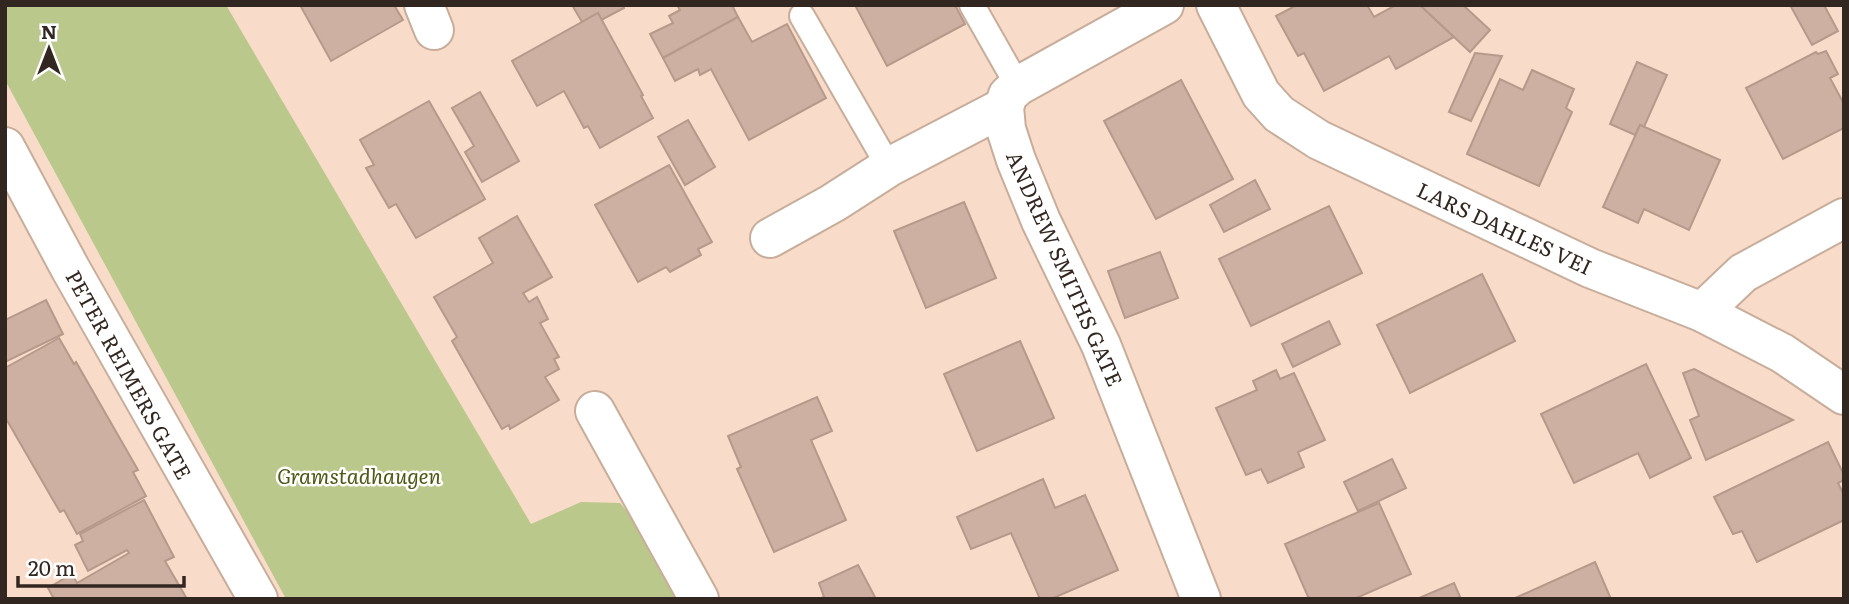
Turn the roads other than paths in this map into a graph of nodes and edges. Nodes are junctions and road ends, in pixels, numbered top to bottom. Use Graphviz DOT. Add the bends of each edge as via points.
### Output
graph roads {
  1 [pos="972,5"];
  2 [pos="1164,5"];
  3 [pos="1216,5"];
  4 [pos="802,16"];
  5 [pos="1011,97"];
  6 [pos="5,147"];
  7 [pos="889,167"];
  8 [pos="1844,218"];
  9 [pos="770,238"];
  10 [pos="1702,312"];
  11 [pos="1844,395"];
  12 [pos="595,411"];
  13 [pos="258,599"];
  14 [pos="699,599"];
  15 [pos="1201,599"];
  1 -- 5 [label="lane"];
  2 -- 5 [label="street"];
  3 -- 10 [label="street, LARS DAHLES VEI" via="1261,94 1279,114 1319,140 1590,268"];
  4 -- 7 [label="lane"];
  5 -- 7 [label="street"];
  5 -- 15 [label="street, ANDREW SMITHS GATE" via="1006,130 1016,160 1101,345"];
  6 -- 13 [label="street, PETER REIMERS GATE"];
  7 -- 9 [label="street"];
  8 -- 10 [label="street" via="1743,273"];
  10 -- 11 [label="street, LARS DAHLES VEI" via="1782,353"];
  12 -- 14 [label="street"];
}
